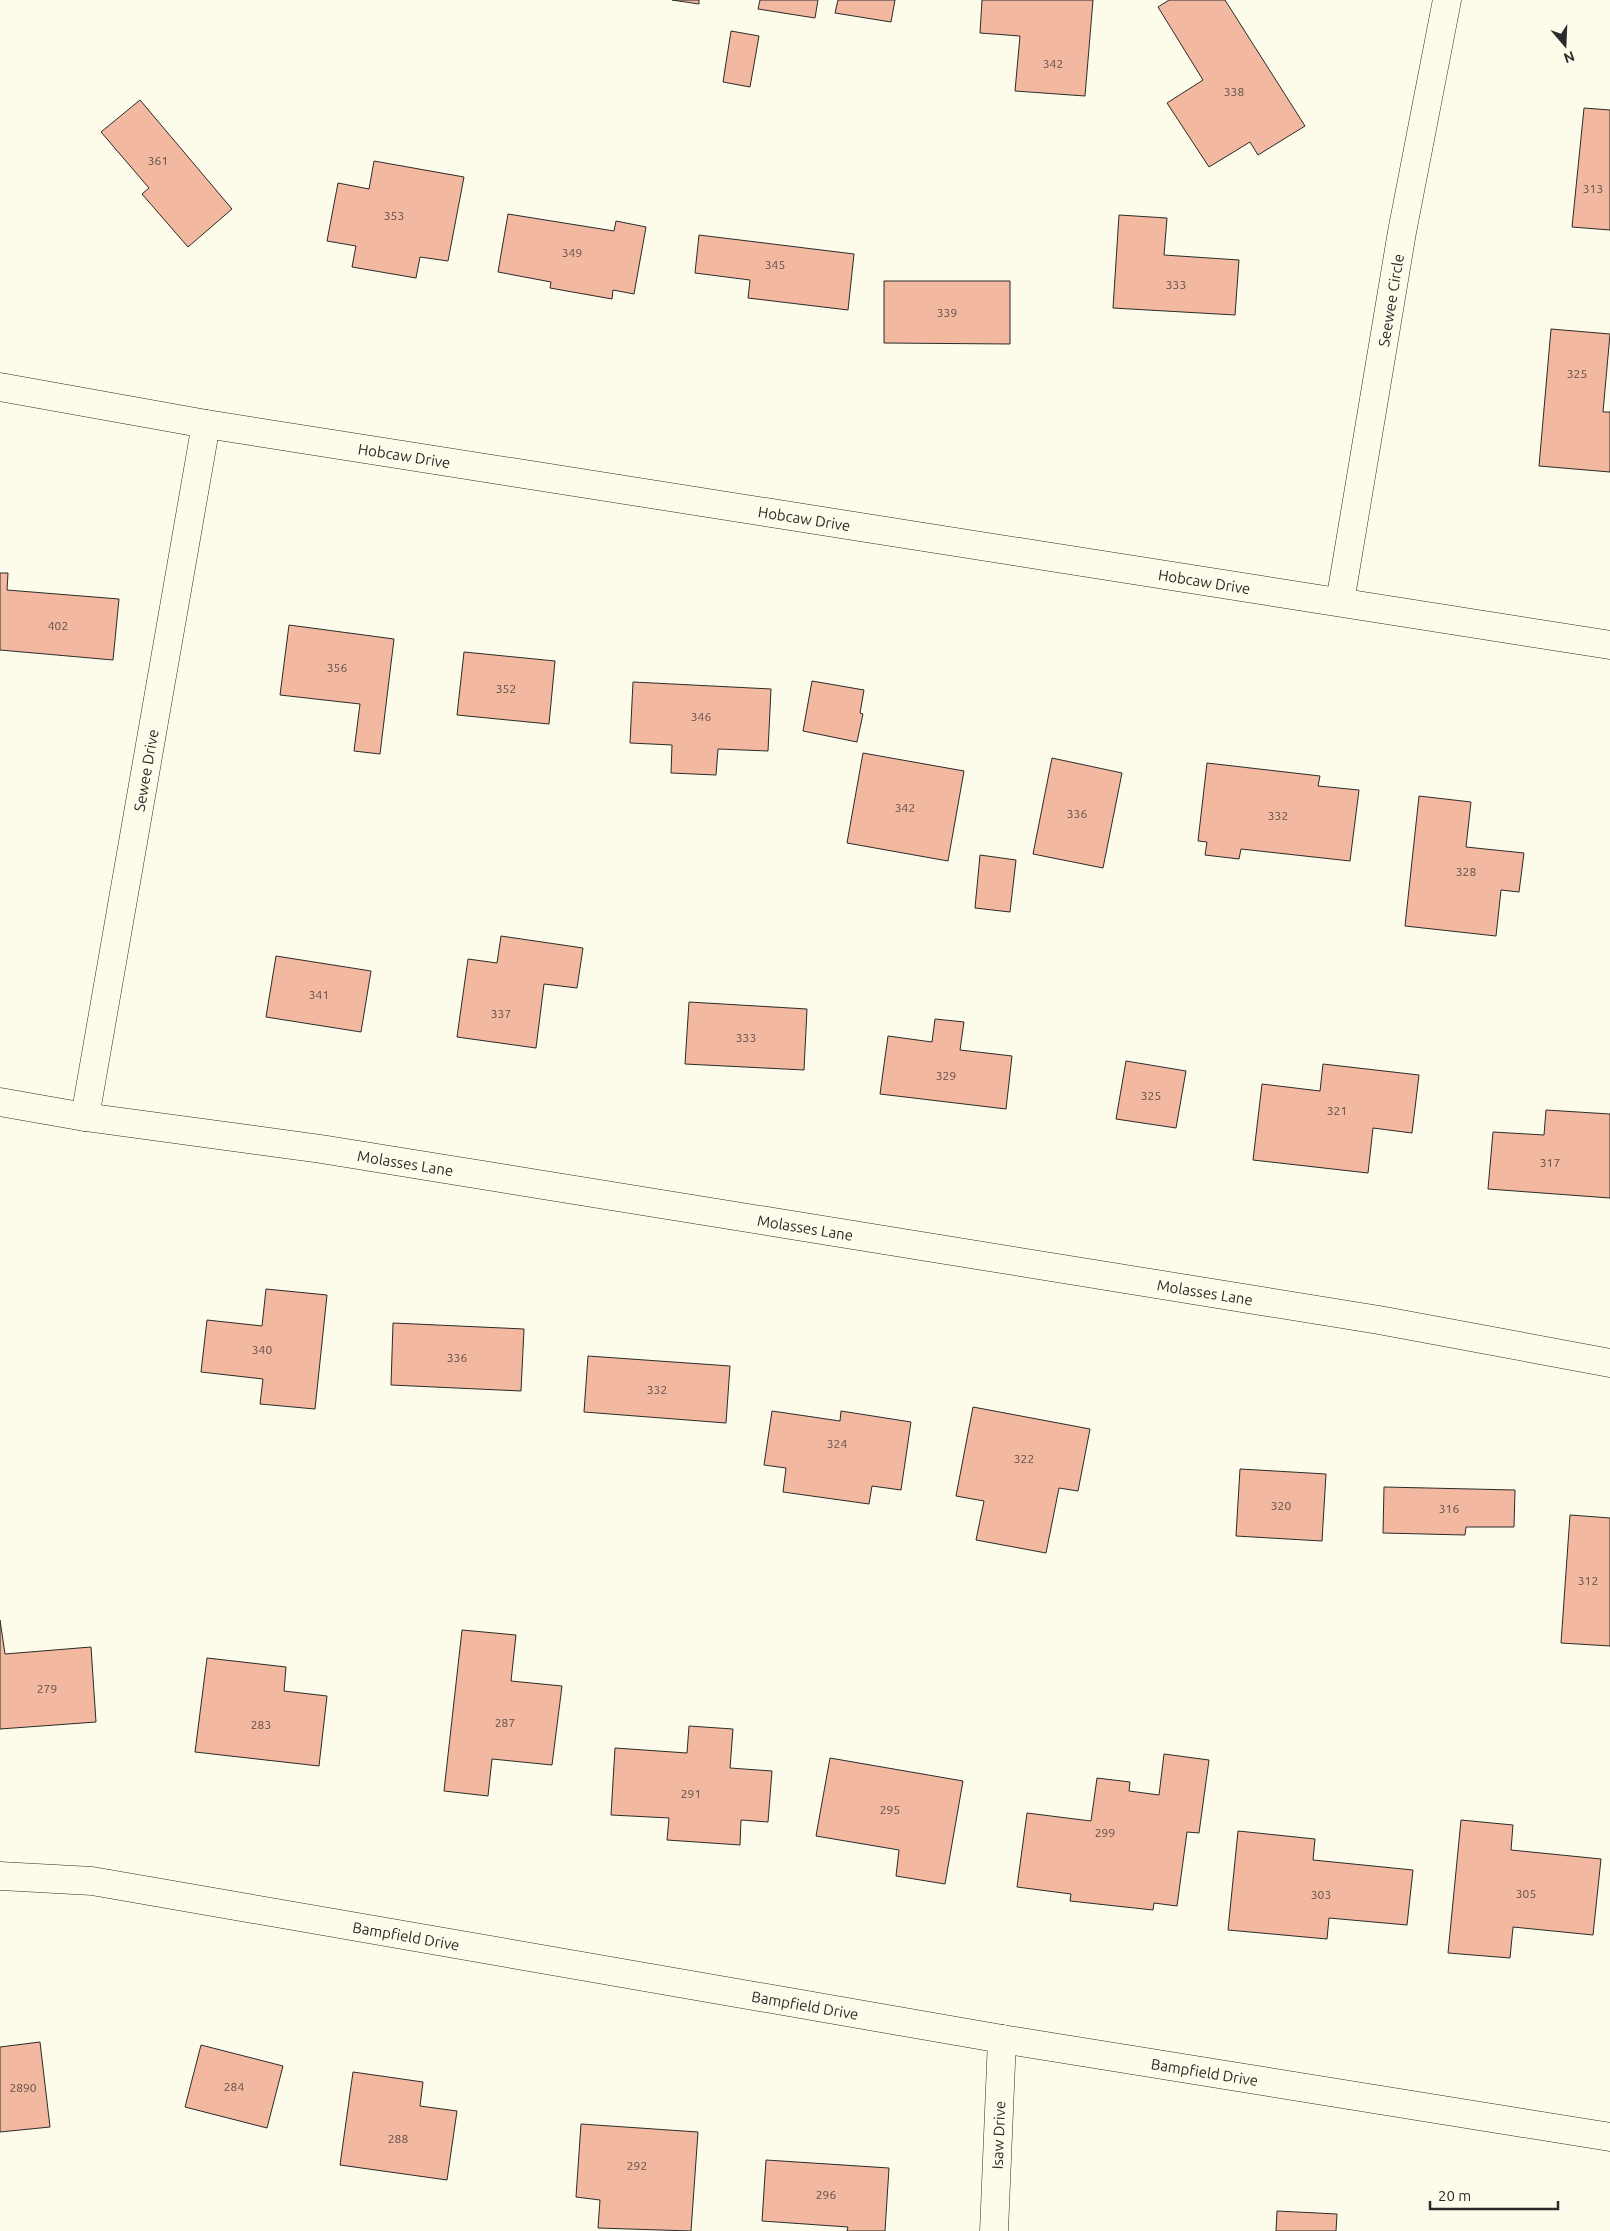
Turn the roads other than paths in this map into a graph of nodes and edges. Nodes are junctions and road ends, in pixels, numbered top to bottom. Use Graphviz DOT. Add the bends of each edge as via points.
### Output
graph roads {
  1 [pos="1447,0"];
  2 [pos="0,387"];
  3 [pos="206,424"];
  4 [pos="1340,602"];
  5 [pos="1610,645"];
  6 [pos="0,1102"];
  7 [pos="85,1117"];
  8 [pos="1610,1363"];
  9 [pos="0,1876"];
  10 [pos="1002,2039"];
  11 [pos="1610,2137"];
  12 [pos="994,2231"];
  1 -- 4 [label="street, Seewee Circle" via="1402,232"];
  2 -- 3 [label="street, Hobcaw Drive"];
  3 -- 4 [label="street, Hobcaw Drive"];
  3 -- 7 [label="street, Sewee Drive"];
  4 -- 5 [label="street, Hobcaw Drive"];
  6 -- 7 [label="street, Molasses Lane"];
  7 -- 8 [label="street, Molasses Lane" via="321,1149 1369,1319"];
  9 -- 10 [label="street, Bampfield Drive" via="92,1881"];
  10 -- 11 [label="street, Bampfield Drive"];
  10 -- 12 [label="street, Isaw Drive"];
}
